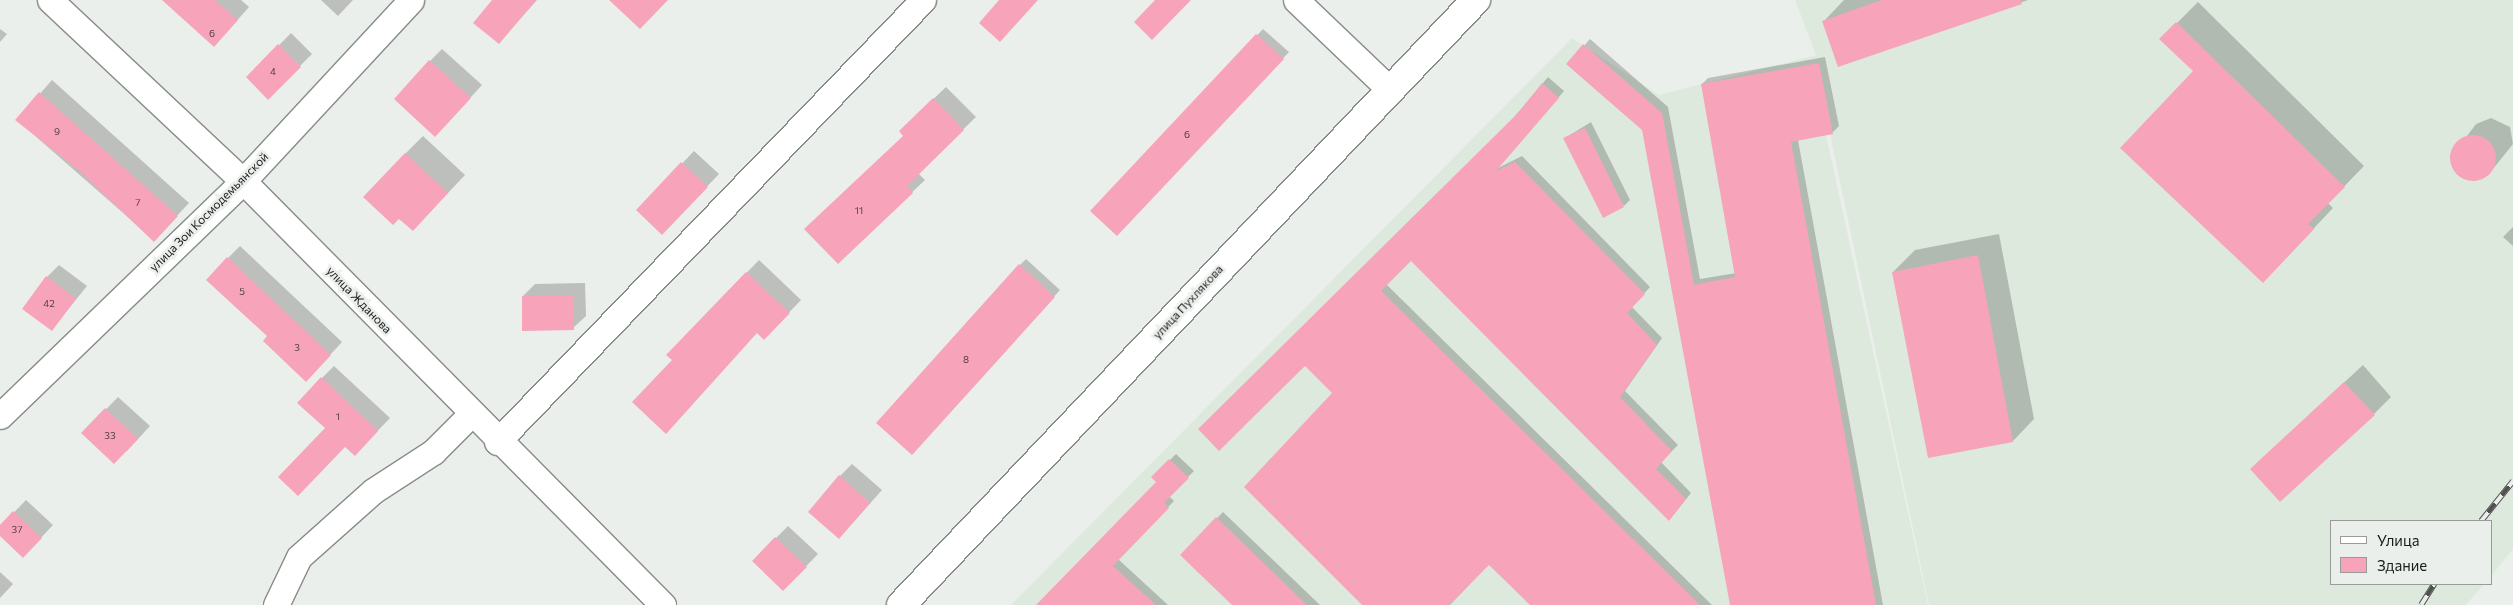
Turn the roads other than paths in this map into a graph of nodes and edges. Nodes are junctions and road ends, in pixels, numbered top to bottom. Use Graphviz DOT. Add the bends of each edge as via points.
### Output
graph roads {
  1 [pos="50,0"];
  2 [pos="411,0"];
  3 [pos="923,0"];
  4 [pos="1296,0"];
  5 [pos="1476,0"];
  6 [pos="1388,88"];
  7 [pos="243,181"];
  8 [pos="471,414"];
  9 [pos="0,416"];
  10 [pos="497,442"];
  11 [pos="276,605"];
  12 [pos="664,605"];
  13 [pos="901,605"];
  1 -- 7 [label="street, улица Жданова"];
  2 -- 7 [label="street, улица Зои Космодемьянской"];
  3 -- 10 [label="street"];
  4 -- 6 [label="street"];
  5 -- 6 [label="street, улица Пухлякова"];
  6 -- 13 [label="street, улица Пухлякова"];
  7 -- 8 [label="street, улица Жданова"];
  7 -- 9 [label="street, улица Зои Космодемьянской"];
  8 -- 10 [label="street, улица Жданова"];
  8 -- 11 [label="street" via="434,452 373,491 299,557"];
  10 -- 12 [label="street, улица Жданова"];
}
